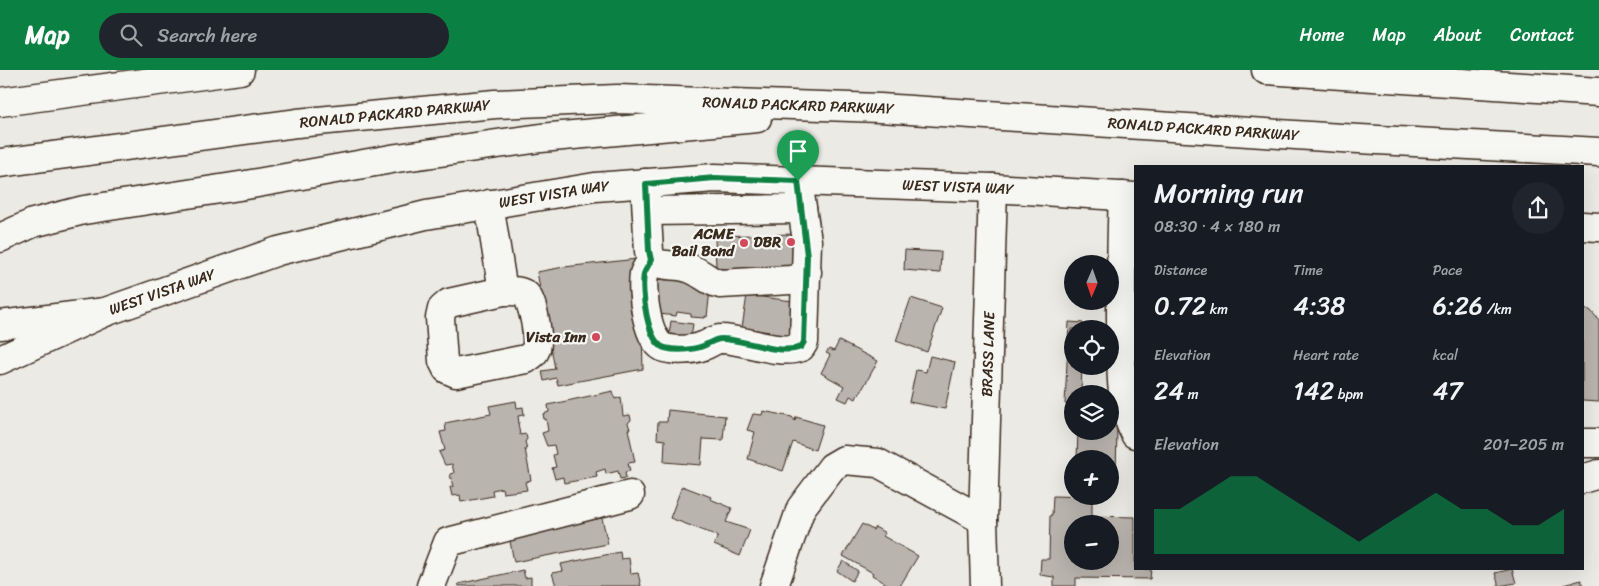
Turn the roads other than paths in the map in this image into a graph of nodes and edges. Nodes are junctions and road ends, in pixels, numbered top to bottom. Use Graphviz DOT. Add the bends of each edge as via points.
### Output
graph roads {
  1 [pos="240,70"];
  2 [pos="1266,70"];
  3 [pos="1599,92"];
  4 [pos="0,102"];
  5 [pos="880,108"];
  6 [pos="1599,152"];
  7 [pos="0,163"];
  8 [pos="798,181"];
  9 [pos="646,184"];
  10 [pos="993,188"];
  11 [pos="1129,197"];
  12 [pos="489,204"];
  13 [pos="802,210"];
  14 [pos="647,211"];
  15 [pos="1584,226"];
  16 [pos="1599,227"];
  17 [pos="0,238"];
  18 [pos="651,260"];
  19 [pos="807,272"];
  20 [pos="503,291"];
  21 [pos="105,312"];
  22 [pos="0,325"];
  23 [pos="0,360"];
  24 [pos="1134,432"];
  25 [pos="1584,443"];
  26 [pos="1599,443"];
  27 [pos="1599,474"];
  28 [pos="1584,478"];
  29 [pos="630,495"];
  30 [pos="983,520"];
  31 [pos="431,586"];
  32 [pos="774,586"];
  33 [pos="985,586"];
  1 -- 4 [label="main road"];
  2 -- 3 [label="main road"];
  5 -- 6 [label="main road, RONALD PACKARD PARKWAY"];
  5 -- 7 [label="main road, RONALD PACKARD PARKWAY" via="617,99 495,104 297,123"];
  5 -- 17 [label="main road" via="540,138 397,158 246,186 84,210 33,223"];
  8 -- 9 [label="main road, WEST VISTA WAY" via="715,178"];
  8 -- 10 [label="main road, WEST VISTA WAY"];
  8 -- 13 [label="main road"];
  9 -- 12 [label="main road, WEST VISTA WAY" via="595,187"];
  9 -- 14 [label="main road"];
  10 -- 11 [label="main road, WEST VISTA WAY"];
  10 -- 30 [label="main road, BRASS LANE"];
  11 -- 24 [label="main road" via="1120,254 1122,392"];
  12 -- 20 [label="main road"];
  12 -- 21 [label="main road, WEST VISTA WAY" via="426,215 278,251"];
  13 -- 14 [label="main road"];
  13 -- 19 [label="main road"];
  14 -- 18 [label="main road"];
  15 -- 16 [label="main road"];
  18 -- 19 [label="main road" via="658,265 690,268 720,284 790,280 802,278"];
  18 -- 19 [label="main road" via="644,273 644,304 652,334 658,344 666,348 698,348 721,339 789,350 801,347 804,342"];
  21 -- 22 [label="main road"];
  21 -- 23 [label="main road, WEST VISTA WAY"];
  25 -- 26 [label="main road"];
  27 -- 28 [label="main road"];
  29 -- 31 [label="main road" via="448,542"];
  30 -- 32 [label="main road" via="878,462 844,460 832,467 801,508"];
  30 -- 33 [label="main road, BRASS LANE"];
}
